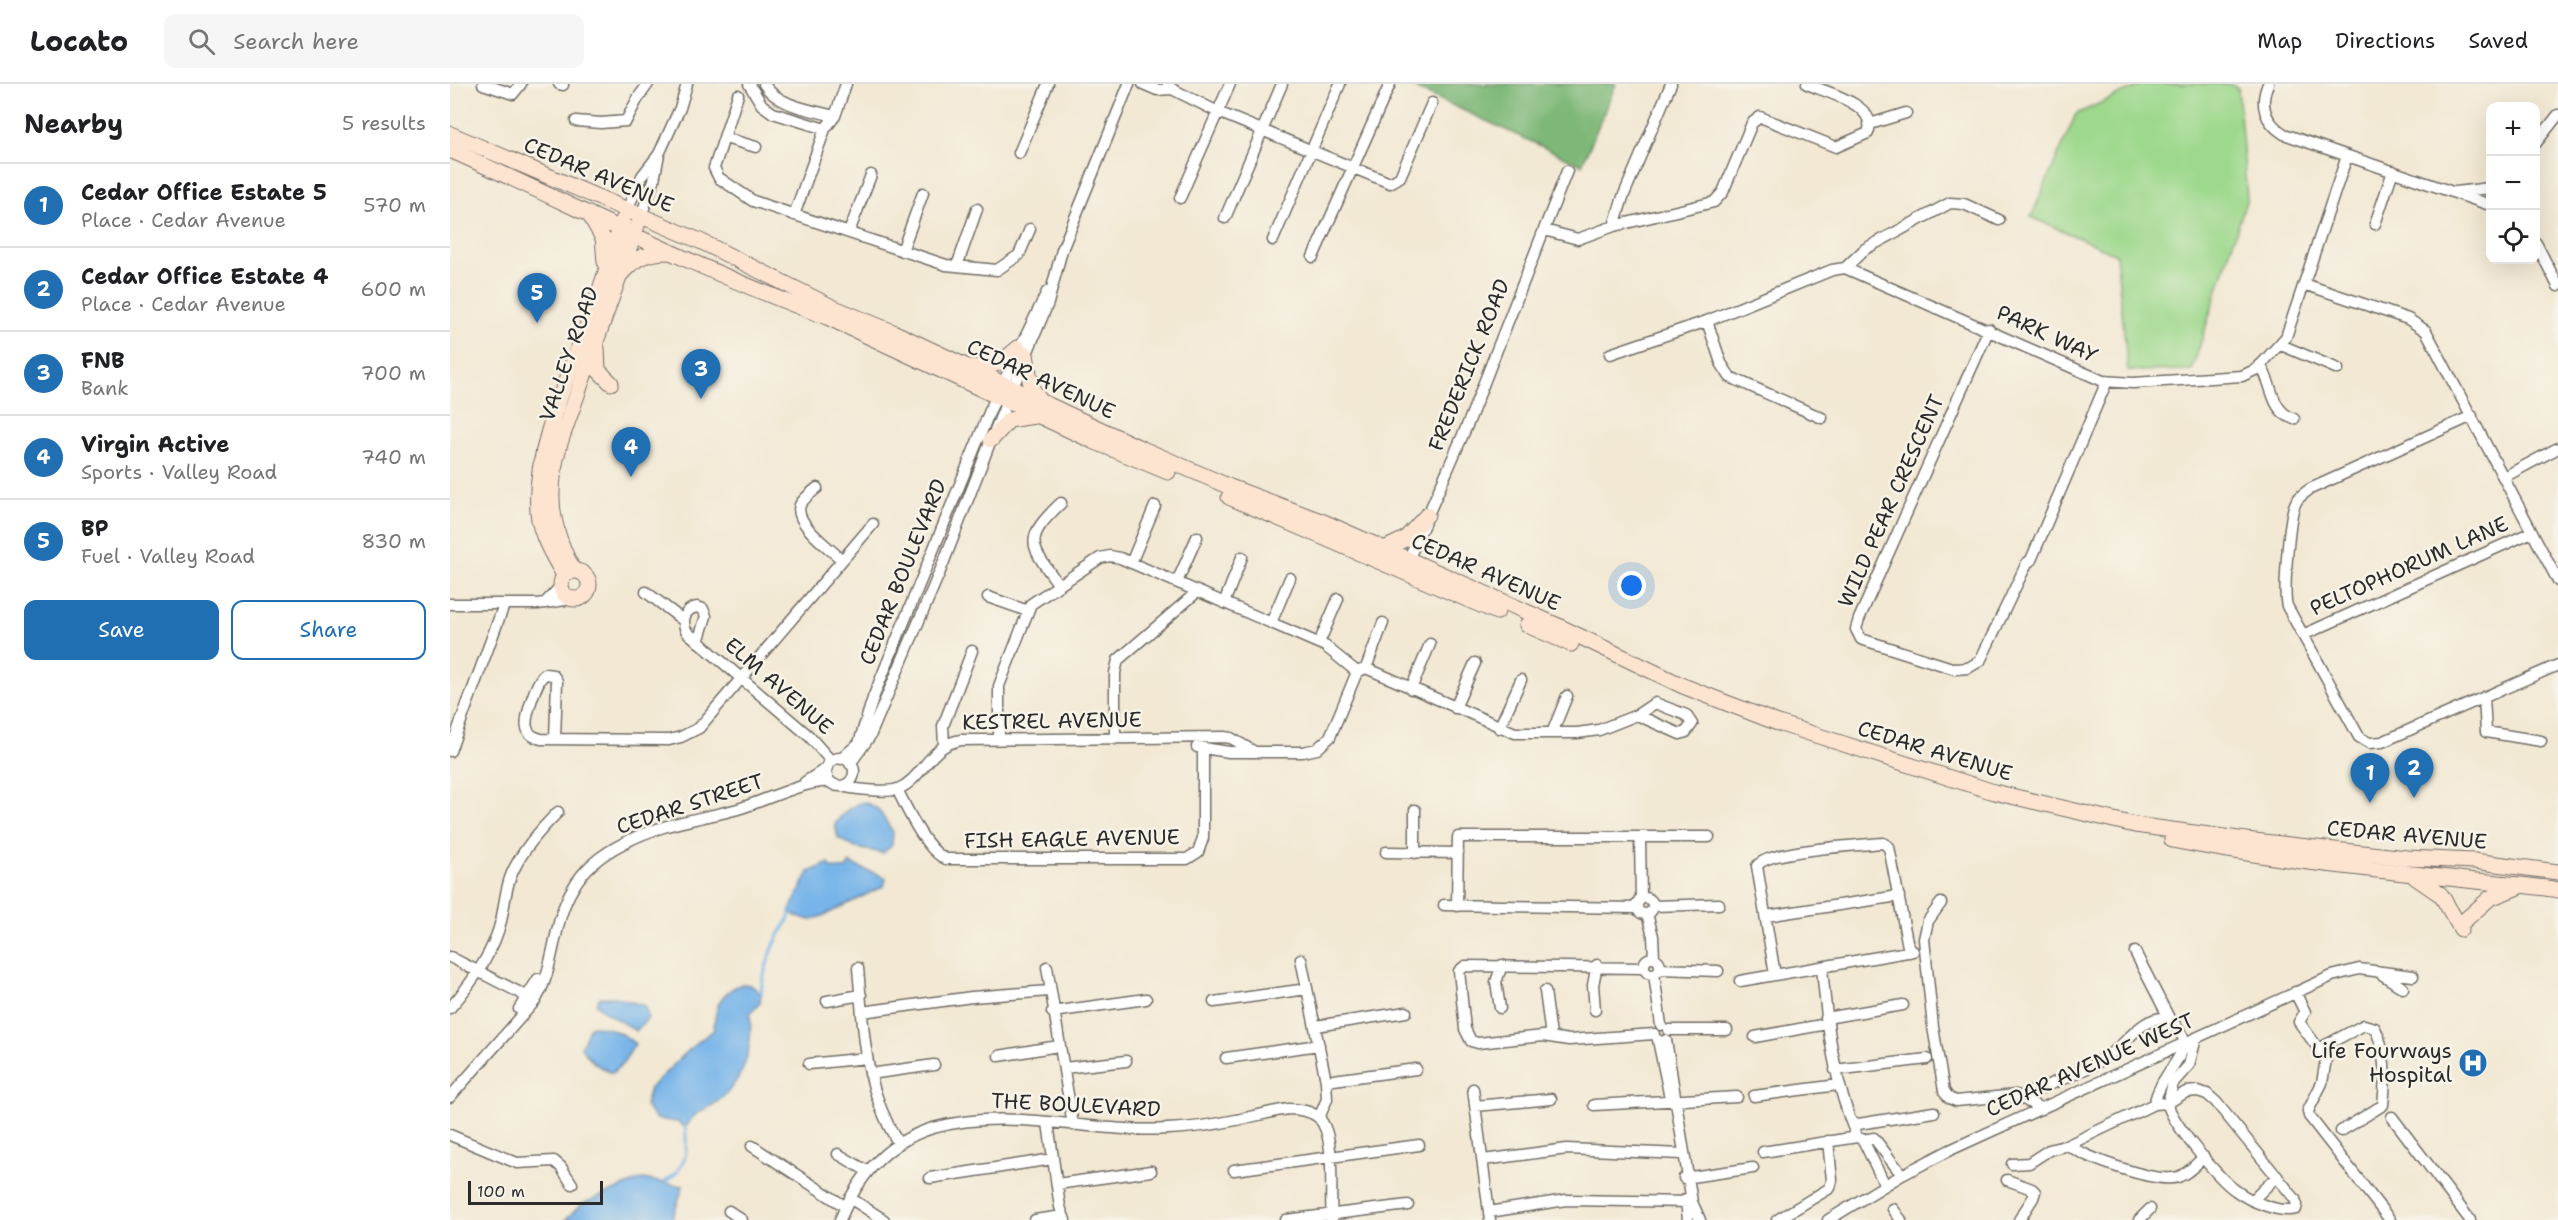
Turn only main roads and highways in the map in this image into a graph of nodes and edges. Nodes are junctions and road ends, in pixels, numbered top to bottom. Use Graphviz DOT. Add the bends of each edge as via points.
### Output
graph roads {
  1 [pos="450,134"];
  2 [pos="450,150"];
  3 [pos="634,213"];
  4 [pos="589,214"];
  5 [pos="627,230"];
  6 [pos="673,252"];
  7 [pos="612,272"];
  8 [pos="597,342"];
  9 [pos="963,367"];
  10 [pos="611,383"];
  11 [pos="1005,392"];
  12 [pos="1041,409"];
  13 [pos="991,440"];
  14 [pos="546,474"];
  15 [pos="1427,515"];
  16 [pos="1382,550"];
  17 [pos="1405,567"];
  18 [pos="566,577"];
  19 [pos="2558,872"];
  20 [pos="2409,873"];
  21 [pos="2527,885"];
  22 [pos="2558,890"];
  1 -- 3 [label="main road, CEDAR AVENUE"];
  2 -- 4 [label="main road, CEDAR AVENUE"];
  3 -- 5 [label="main road, VALLEY ROAD"];
  3 -- 9 [label="main road, CEDAR AVENUE"];
  4 -- 5 [label="main road, CEDAR AVENUE"];
  4 -- 7 [label="main road" via="603,238"];
  5 -- 6 [label="main road, CEDAR AVENUE"];
  5 -- 7 [label="main road, VALLEY ROAD"];
  6 -- 7 [label="main road" via="645,254"];
  6 -- 11 [label="main road, CEDAR AVENUE" via="827,317 936,369"];
  7 -- 8 [label="main road, VALLEY ROAD"];
  7 -- 14 [label="main road, VALLEY ROAD" via="566,383"];
  8 -- 10 [label="main road" via="597,366"];
  8 -- 14 [label="main road, VALLEY ROAD"];
  9 -- 11 [label="main road, CEDAR AVENUE"];
  9 -- 12 [label="main road" via="982,369 997,365 1022,351"];
  11 -- 12 [label="main road, CEDAR AVENUE"];
  12 -- 13 [label="main road" via="1009,420"];
  12 -- 16 [label="main road, CEDAR AVENUE" via="1326,523"];
  12 -- 17 [label="main road, CEDAR AVENUE" via="1093,441"];
  14 -- 18 [label="main road, VALLEY ROAD" via="538,500 541,525"];
  15 -- 16 [label="main road" via="1405,539"];
  16 -- 17 [label="main road, CEDAR AVENUE"];
  17 -- 19 [label="main road, CEDAR AVENUE" via="1556,626 1683,686 1789,726 1994,792 2135,825 2257,842"];
  17 -- 20 [label="main road, CEDAR AVENUE" via="1635,672 1784,732 1939,782 2117,829 2220,849"];
  18 -- 18 [label="main road" via="583,573 587,577 589,587 582,597 572,599 564,595"];
  20 -- 21 [label="main road, CEDAR AVENUE"];
  20 -- 21 [label="main road" via="2441,895 2462,925 2490,898"];
  21 -- 22 [label="main road, CEDAR AVENUE"];
}
